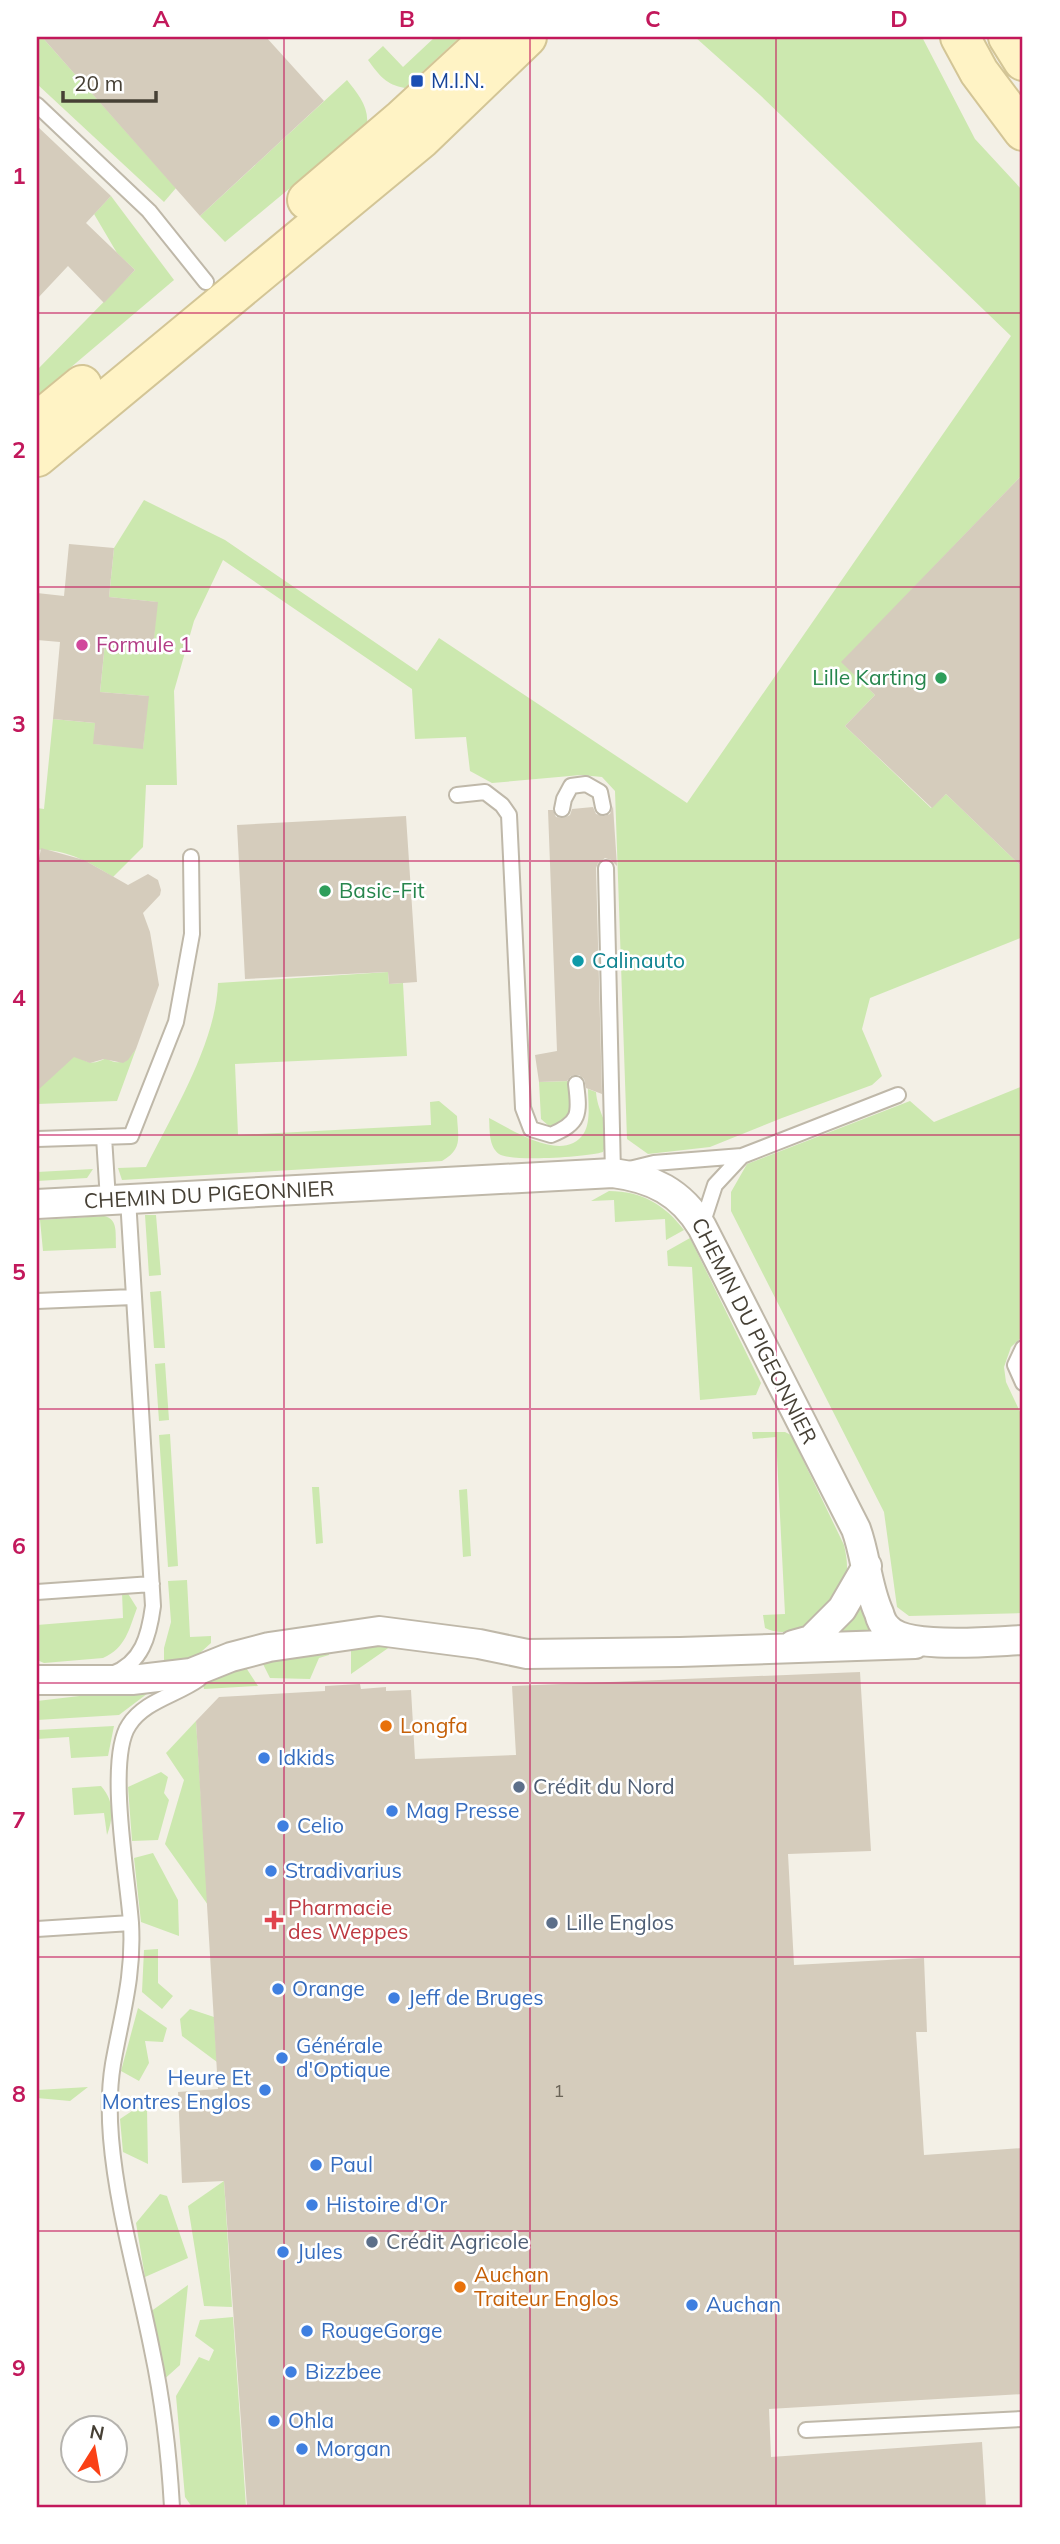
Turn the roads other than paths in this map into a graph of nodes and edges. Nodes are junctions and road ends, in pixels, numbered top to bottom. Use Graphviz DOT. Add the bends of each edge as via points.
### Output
graph roads {
  1 [pos="491,37"];
  2 [pos="527,37"];
  3 [pos="960,37"];
  4 [pos="1008,37"];
  5 [pos="1023,61"];
  6 [pos="37,105"];
  7 [pos="1023,131"];
  8 [pos="206,282"];
  9 [pos="37,422"];
  10 [pos="37,457"];
  11 [pos="457,795"];
  12 [pos="603,807"];
  13 [pos="562,809"];
  14 [pos="191,857"];
  15 [pos="606,868"];
  16 [pos="576,1084"];
  17 [pos="898,1095"];
  18 [pos="104,1137"];
  19 [pos="37,1139"];
  20 [pos="742,1156"];
  21 [pos="612,1173"];
  22 [pos="118,1199"];
  23 [pos="37,1204"];
  24 [pos="702,1227"];
  25 [pos="134,1297"];
  26 [pos="37,1301"];
  27 [pos="1023,1348"];
  28 [pos="1023,1383"];
  29 [pos="866,1566"];
  30 [pos="152,1584"];
  31 [pos="37,1592"];
  32 [pos="1023,1640"];
  33 [pos="932,1643"];
  34 [pos="778,1649"];
  35 [pos="218,1663"];
  36 [pos="41,1679"];
  37 [pos="90,1679"];
  38 [pos="131,1923"];
  39 [pos="37,1929"];
  40 [pos="1023,2419"];
  41 [pos="806,2430"];
  42 [pos="172,2507"];
  1 -- 8 [label="main road" via="402,119"];
  2 -- 10 [label="main road" via="421,139"];
  3 -- 7 [label="main road" via="979,72"];
  4 -- 5 [label="main road"];
  6 -- 8 [label="lane" via="149,211"];
  8 -- 9 [label="main road"];
  11 -- 16 [label="lane" via="485,792 509,815 523,1108 531,1129 551,1135 570,1127 579,1110"];
  12 -- 13 [label="lane" via="600,792 586,784 571,786"];
  14 -- 18 [label="lane" via="192,934 176,1022 131,1136"];
  15 -- 21 [label="lane"];
  17 -- 20 [label="lane"];
  18 -- 19 [label="lane"];
  18 -- 22 [label="lane"];
  20 -- 21 [label="lane" via="654,1163"];
  20 -- 24 [label="lane" via="715,1185"];
  21 -- 22 [label="street, CHEMIN DU PIGEONNIER"];
  21 -- 24 [label="street, CHEMIN DU PIGEONNIER" via="663,1186 692,1210"];
  22 -- 23 [label="street, CHEMIN DU PIGEONNIER"];
  22 -- 25 [label="lane"];
  24 -- 29 [label="street, CHEMIN DU PIGEONNIER" via="856,1529"];
  25 -- 26 [label="lane"];
  25 -- 30 [label="lane"];
  27 -- 28 [label="lane" via="1015,1365"];
  29 -- 33 [label="street, CHEMIN DU PIGEONNIER" via="877,1611 887,1629"];
  29 -- 34 [label="street" via="842,1609 811,1640"];
  30 -- 31 [label="lane"];
  30 -- 37 [label="lane" via="150,1627 140,1653 122,1670"];
  32 -- 33 [label="street, CHEMIN DU PIGEONNIER"];
  33 -- 34 [label="street"];
  34 -- 35 [label="street" via="527,1654 379,1631 270,1647"];
  35 -- 37 [label="street" via="191,1673"];
  35 -- 38 [label="lane" via="153,1703 129,1724 120,1747 118,1780"];
  36 -- 37 [label="street"];
  38 -- 39 [label="lane"];
  38 -- 42 [label="lane" via="128,1997 111,2077 111,2135 124,2230 163,2407"];
  40 -- 41 [label="lane"];
}
